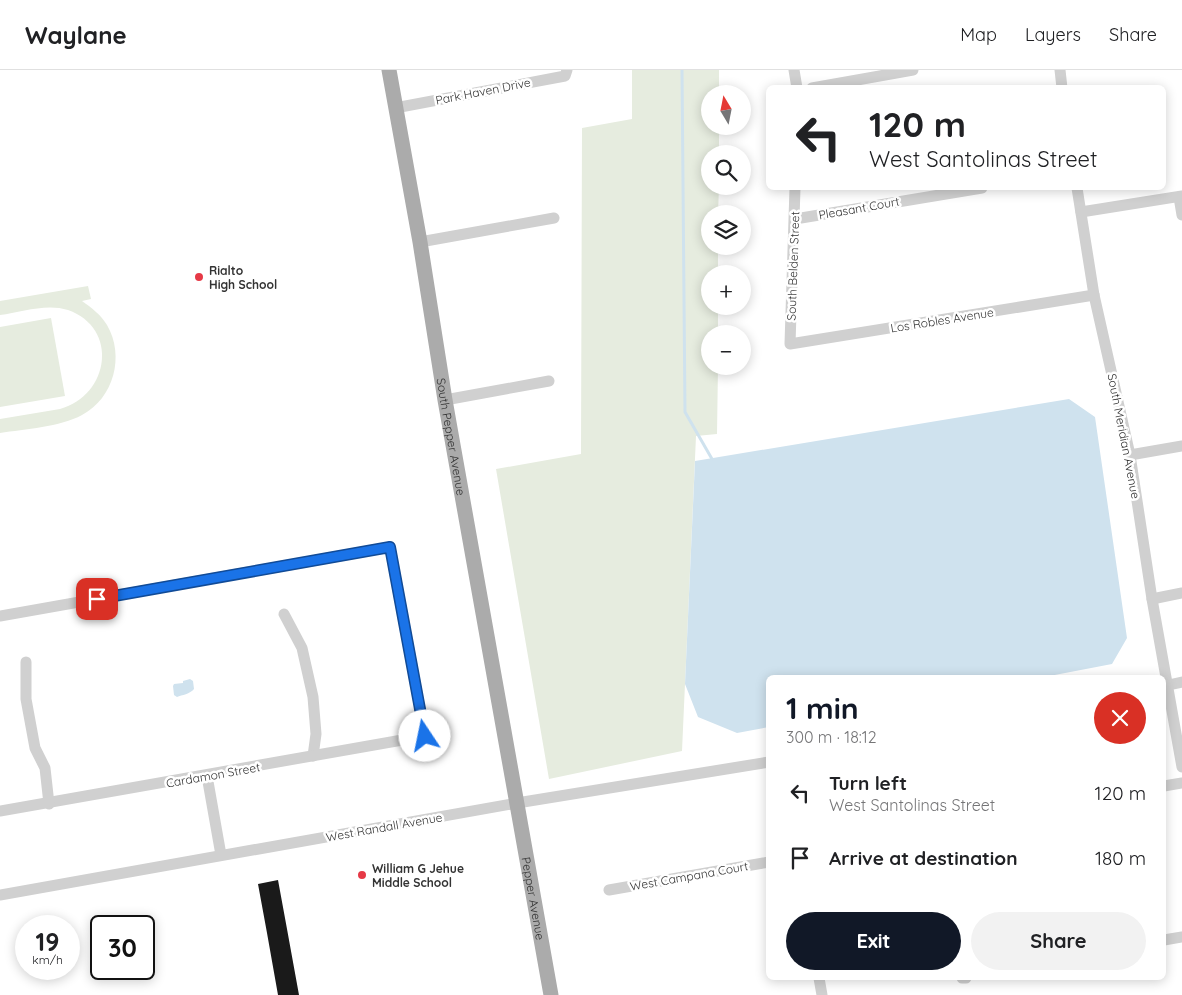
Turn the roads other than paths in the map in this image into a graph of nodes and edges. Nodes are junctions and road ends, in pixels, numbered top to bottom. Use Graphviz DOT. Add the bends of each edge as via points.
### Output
graph roads {
  1 [pos="388,70"];
  2 [pos="567,70"];
  3 [pos="794,70"];
  4 [pos="914,70"];
  5 [pos="1060,70"];
  6 [pos="796,85"];
  7 [pos="829,85"];
  8 [pos="1062,85"];
  9 [pos="395,108"];
  10 [pos="795,190"];
  11 [pos="970,190"];
  12 [pos="1077,190"];
  13 [pos="1180,196"];
  14 [pos="1081,212"];
  15 [pos="1182,215"];
  16 [pos="554,218"];
  17 [pos="795,219"];
  18 [pos="420,242"];
  19 [pos="1094,295"];
  20 [pos="790,344"];
  21 [pos="549,381"];
  22 [pos="445,400"];
  23 [pos="1182,446"];
  24 [pos="1130,455"];
  25 [pos="1182,594"];
  26 [pos="1152,599"];
  27 [pos="284,614"];
  28 [pos="0,616"];
  29 [pos="26,662"];
  30 [pos="1164,675"];
  31 [pos="1182,682"];
  32 [pos="1166,685"];
  33 [pos="313,756"];
  34 [pos="766,762"];
  35 [pos="1182,767"];
  36 [pos="207,776"];
  37 [pos="1182,783"];
  38 [pos="1166,786"];
  39 [pos="517,803"];
  40 [pos="49,804"];
  41 [pos="0,812"];
  42 [pos="221,855"];
  43 [pos="766,863"];
  44 [pos="609,890"];
  45 [pos="0,895"];
  46 [pos="1182,936"];
  47 [pos="1166,940"];
  48 [pos="818,980"];
  49 [pos="551,995"];
  50 [pos="822,995"];
  1 -- 9 [label="main road, South Pepper Avenue"];
  2 -- 9 [label="street, Park Haven Drive" via="565,76"];
  3 -- 6 [label="street"];
  4 -- 7 [label="street"];
  5 -- 8 [label="street"];
  9 -- 18 [label="main road, South Pepper Avenue"];
  10 -- 17 [label="street, South Belden Street"];
  11 -- 17 [label="street, Pleasant Court"];
  12 -- 14 [label="street, South Meridian Avenue"];
  13 -- 14 [label="street"];
  13 -- 15 [label="street"];
  14 -- 19 [label="street, South Meridian Avenue"];
  16 -- 18 [label="street"];
  17 -- 20 [label="street, South Belden Street"];
  18 -- 22 [label="main road, South Pepper Avenue"];
  19 -- 20 [label="street, Los Robles Avenue"];
  19 -- 24 [label="street, South Meridian Avenue"];
  21 -- 22 [label="street"];
  22 -- 39 [label="main road, South Pepper Avenue"];
  23 -- 24 [label="street"];
  24 -- 26 [label="street, South Meridian Avenue"];
  25 -- 26 [label="street"];
  26 -- 30 [label="street, South Meridian Avenue"];
  27 -- 33 [label="street" via="302,648 313,697 316,734"];
  28 -- 33 [label="street, Cardamon Street" via="390,547 425,736"];
  29 -- 40 [label="street" via="26,699 34,748 45,768"];
  31 -- 32 [label="street"];
  32 -- 35 [label="street, South Meridian Avenue"];
  33 -- 36 [label="street, Cardamon Street"];
  34 -- 39 [label="street, West Randall Avenue"];
  36 -- 40 [label="street, Cardamon Street"];
  36 -- 42 [label="street"];
  37 -- 38 [label="street"];
  39 -- 42 [label="street, West Randall Avenue"];
  39 -- 49 [label="main road, Pepper Avenue"];
  40 -- 41 [label="street, Cardamon Street"];
  42 -- 45 [label="street, West Randall Avenue"];
  43 -- 44 [label="street, West Campana Court"];
  46 -- 47 [label="street"];
  48 -- 50 [label="street"];
}
